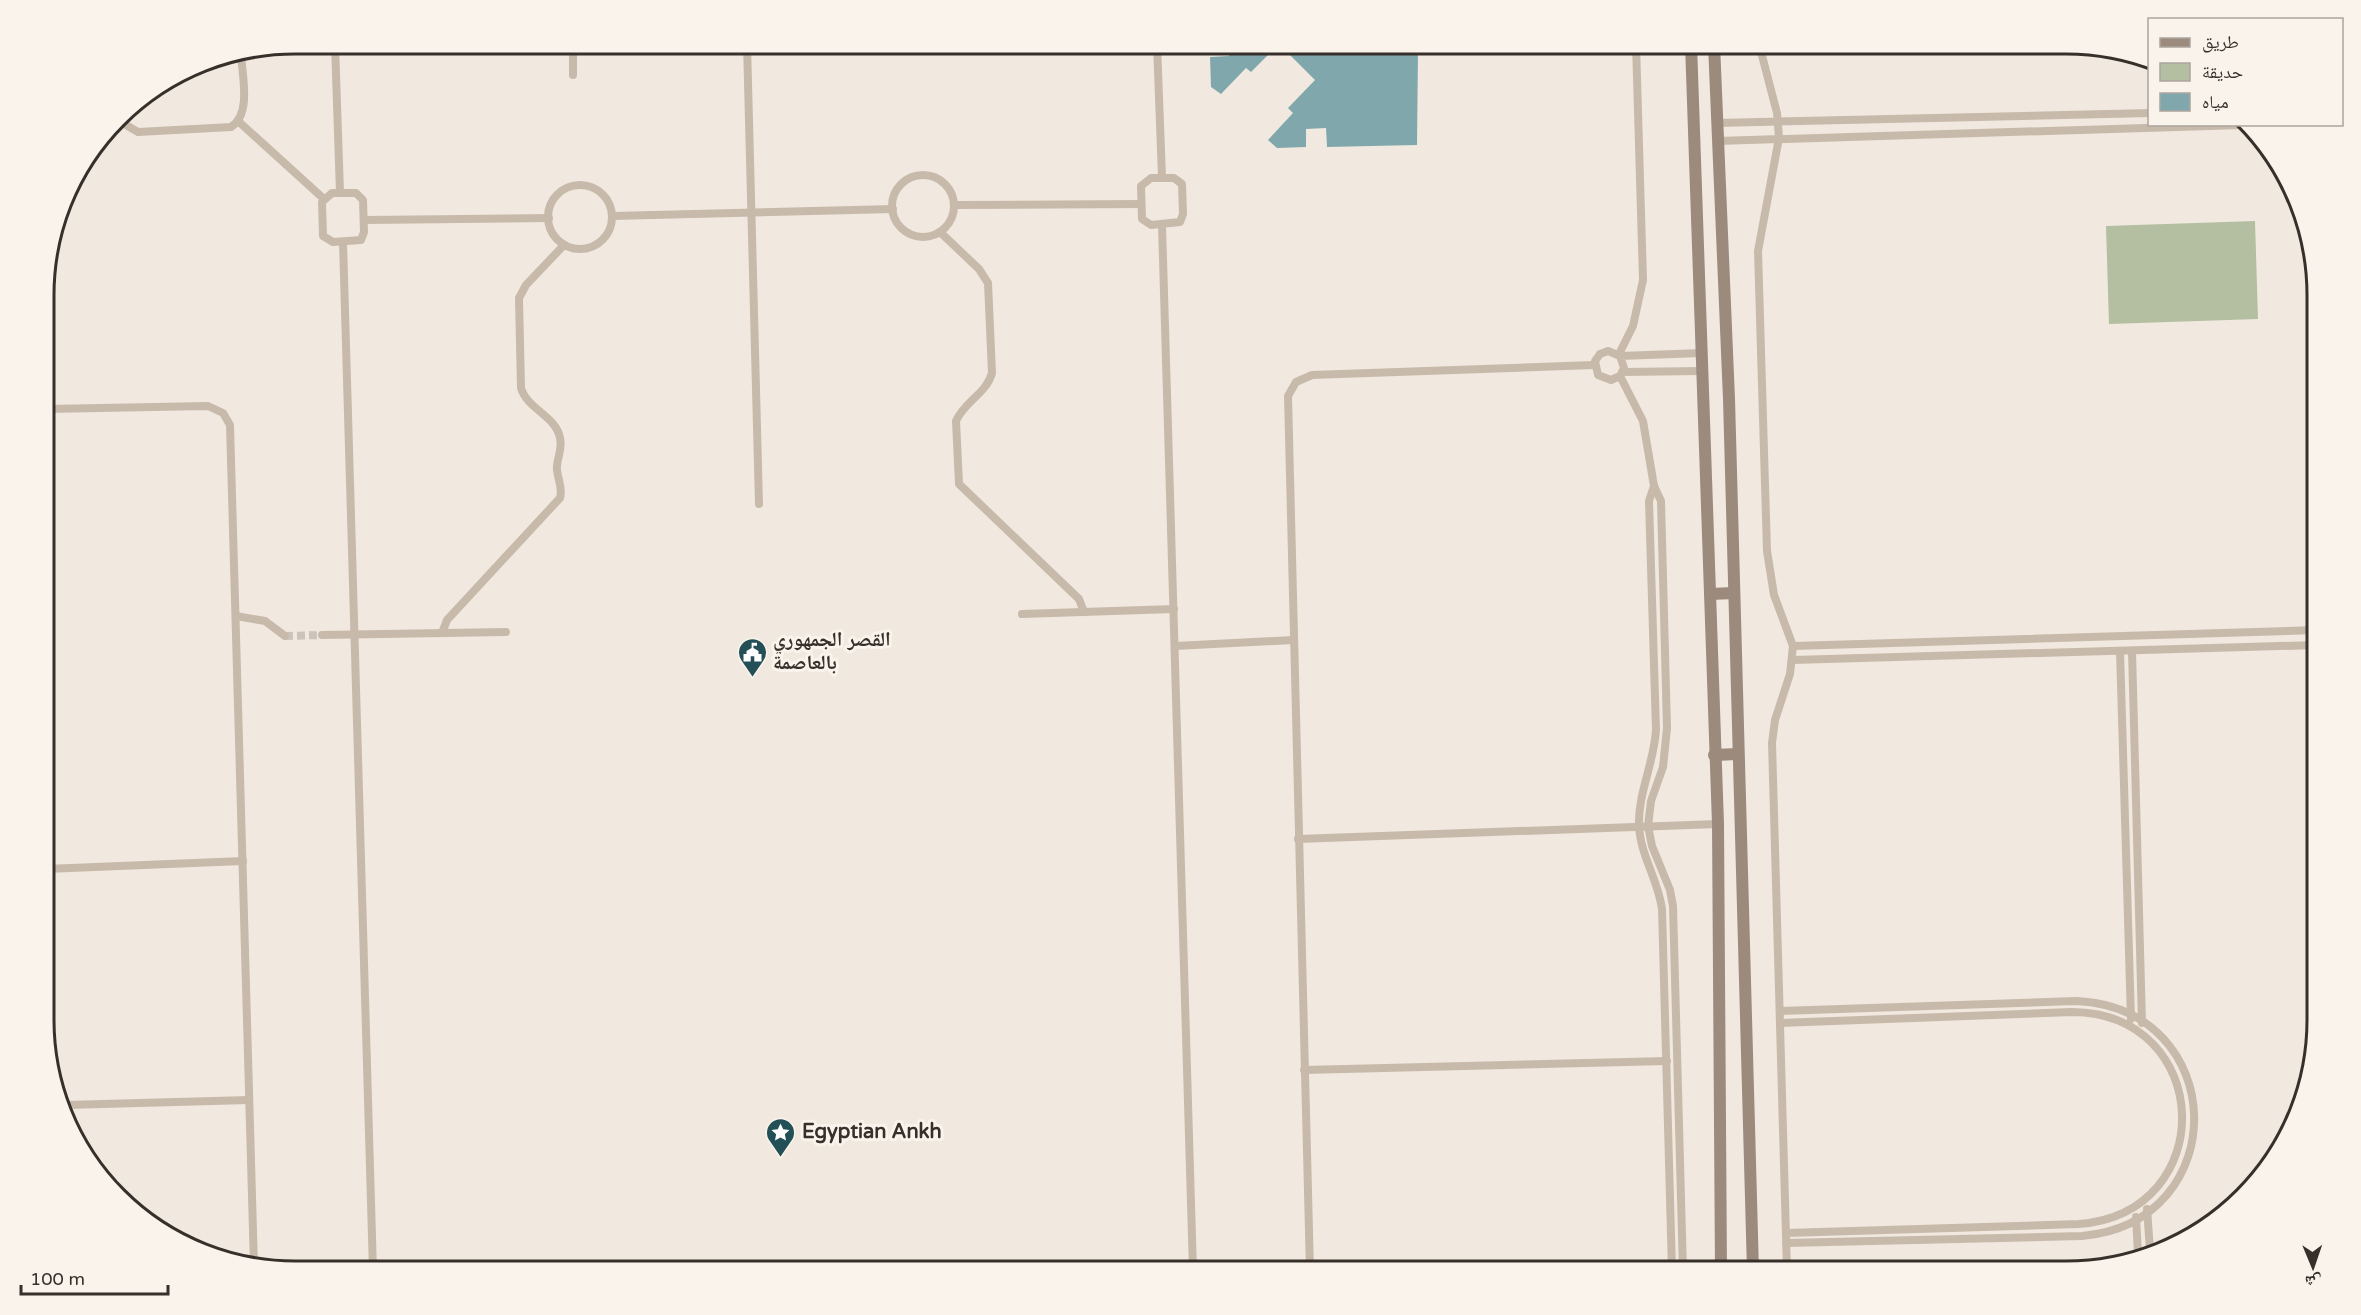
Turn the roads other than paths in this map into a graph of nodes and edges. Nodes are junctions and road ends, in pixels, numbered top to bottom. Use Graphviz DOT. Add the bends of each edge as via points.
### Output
graph roads {
  1 [pos="335,54"];
  2 [pos="573,54"];
  3 [pos="747,54"];
  4 [pos="1157,54"];
  5 [pos="1636,54"];
  6 [pos="1691,54"];
  7 [pos="1714,54"];
  8 [pos="1761,54"];
  9 [pos="241,60"];
  10 [pos="573,75"];
  11 [pos="2148,113"];
  12 [pos="238,121"];
  13 [pos="1778,122"];
  14 [pos="1717,123"];
  15 [pos="126,124"];
  16 [pos="2206,126"];
  17 [pos="1779,138"];
  18 [pos="1717,141"];
  19 [pos="1162,177"];
  20 [pos="340,193"];
  21 [pos="324,199"];
  22 [pos="1141,204"];
  23 [pos="954,205"];
  24 [pos="892,209"];
  25 [pos="752,212"];
  26 [pos="612,216"];
  27 [pos="549,218"];
  28 [pos="364,220"];
  29 [pos="1162,225"];
  30 [pos="940,232"];
  31 [pos="343,242"];
  32 [pos="564,245"];
  33 [pos="1702,353"];
  34 [pos="1620,355"];
  35 [pos="1594,365"];
  36 [pos="1702,371"];
  37 [pos="1621,374"];
  38 [pos="54,409"];
  39 [pos="759,504"];
  40 [pos="1734,593"];
  41 [pos="1710,594"];
  42 [pos="1174,609"];
  43 [pos="1084,612"];
  44 [pos="1022,614"];
  45 [pos="236,616"];
  46 [pos="2307,630"];
  47 [pos="506,632"];
  48 [pos="442,633"];
  49 [pos="356,634"];
  50 [pos="322,635"];
  51 [pos="285,636"];
  52 [pos="1293,640"];
  53 [pos="2307,645"];
  54 [pos="1175,646"];
  55 [pos="1793,646"];
  56 [pos="2120,651"];
  57 [pos="2132,651"];
  58 [pos="1793,660"];
  59 [pos="1738,754"];
  60 [pos="1714,755"];
  61 [pos="1718,824"];
  62 [pos="1644,827"];
  63 [pos="1298,839"];
  64 [pos="243,861"];
  65 [pos="54,869"];
  66 [pos="1780,1011"];
  67 [pos="2132,1014"];
  68 [pos="2142,1021"];
  69 [pos="1780,1023"];
  70 [pos="2128,1025"];
  71 [pos="2138,1031"];
  72 [pos="1667,1061"];
  73 [pos="1304,1070"];
  74 [pos="249,1100"];
  75 [pos="70,1105"];
  76 [pos="2144,1201"];
  77 [pos="2134,1208"];
  78 [pos="2148,1213"];
  79 [pos="2136,1220"];
  80 [pos="1786,1233"];
  81 [pos="1786,1243"];
  82 [pos="2150,1246"];
  83 [pos="2138,1250"];
  84 [pos="254,1257"];
  85 [pos="373,1261"];
  86 [pos="1193,1261"];
  87 [pos="1310,1261"];
  88 [pos="1672,1261"];
  89 [pos="1683,1261"];
  90 [pos="1721,1261"];
  91 [pos="1752,1261"];
  92 [pos="1787,1261"];
  1 -- 20 [label="street"];
  2 -- 10 [label="street"];
  3 -- 25 [label="street"];
  4 -- 19 [label="street"];
  5 -- 34 [label="street" via="1643,280 1636,318"];
  6 -- 33 [label="street"];
  7 -- 14 [label="street"];
  8 -- 13 [label="street"];
  9 -- 12 [label="street" via="243,110"];
  11 -- 13 [label="street"];
  12 -- 15 [label="street" via="223,129 138,132"];
  12 -- 21 [label="street"];
  13 -- 14 [label="street"];
  13 -- 17 [label="street"];
  14 -- 18 [label="street"];
  16 -- 17 [label="street"];
  17 -- 18 [label="street"];
  17 -- 55 [label="street" via="1758,251 1768,566"];
  18 -- 40 [label="street" via="1730,399"];
  19 -- 22 [label="street" via="1147,178 1142,183"];
  19 -- 29 [label="street" via="1174,178 1182,184 1183,214 1177,224"];
  20 -- 21 [label="street" via="328,194"];
  20 -- 28 [label="street" via="361,197"];
  21 -- 31 [label="street" via="323,236 330,242"];
  22 -- 23 [label="street"];
  22 -- 29 [label="street" via="1144,221"];
  23 -- 24 [label="street" via="943,182 922,176 901,185"];
  23 -- 30 [label="street" via="952,217"];
  24 -- 25 [label="street"];
  24 -- 30 [label="street" via="896,221 910,234 922,237"];
  25 -- 26 [label="street"];
  25 -- 39 [label="street"];
  26 -- 27 [label="street" via="602,194 578,185 557,196 550,206"];
  26 -- 32 [label="street" via="608,234 594,246 582,249"];
  27 -- 28 [label="street"];
  27 -- 32 [label="street" via="555,236"];
  28 -- 31 [label="street" via="361,240"];
  29 -- 42 [label="street"];
  30 -- 43 [label="street" via="983,273 990,294 992,373 956,421 959,484 1079,599"];
  31 -- 49 [label="street"];
  32 -- 48 [label="street" via="523,289 518,308 521,388 525,398 558,432 561,446 557,468 562,494 447,620"];
  33 -- 34 [label="street"];
  33 -- 36 [label="street"];
  34 -- 35 [label="street" via="1604,352"];
  34 -- 37 [label="street" via="1624,363"];
  35 -- 37 [label="street" via="1598,375 1606,380"];
  35 -- 52 [label="street" via="1312,375 1296,382 1287,402"];
  36 -- 37 [label="street"];
  36 -- 41 [label="street"];
  37 -- 62 [label="street" via="1643,421 1654,486 1649,501 1656,730 1653,761 1640,804"];
  38 -- 45 [label="street" via="208,406 226,416 231,430"];
  40 -- 41 [label="street"];
  40 -- 59 [label="street"];
  41 -- 60 [label="street"];
  42 -- 43 [label="street"];
  42 -- 54 [label="street"];
  43 -- 44 [label="street"];
  45 -- 51 [label="street" via="265,621"];
  45 -- 64 [label="street"];
  46 -- 55 [label="street"];
  47 -- 48 [label="street"];
  48 -- 49 [label="street"];
  49 -- 50 [label="street"];
  49 -- 85 [label="street"];
  52 -- 54 [label="street"];
  52 -- 63 [label="street"];
  53 -- 57 [label="street"];
  54 -- 86 [label="street"];
  55 -- 58 [label="street"];
  56 -- 57 [label="street"];
  56 -- 58 [label="street"];
  56 -- 67 [label="street"];
  57 -- 68 [label="street"];
  58 -- 66 [label="street" via="1772,743"];
  59 -- 60 [label="street"];
  59 -- 91 [label="street"];
  60 -- 61 [label="street"];
  61 -- 62 [label="street"];
  61 -- 90 [label="street"];
  62 -- 63 [label="street"];
  62 -- 72 [label="street" via="1642,848 1659,890 1662,909"];
  62 -- 89 [label="street" via="1670,890 1672,906"];
  63 -- 73 [label="street"];
  64 -- 65 [label="street"];
  64 -- 74 [label="street"];
  66 -- 67 [label="street" via="2076,1001"];
  66 -- 69 [label="street"];
  67 -- 68 [label="street"];
  67 -- 70 [label="street"];
  68 -- 71 [label="street"];
  68 -- 78 [label="street" via="2167,1042 2182,1064 2195,1112 2194,1138 2187,1162 2171,1190"];
  69 -- 70 [label="street" via="2084,1012"];
  69 -- 80 [label="street"];
  70 -- 71 [label="street"];
  71 -- 76 [label="street" via="2158,1049 2171,1070 2180,1092 2183,1116 2181,1140 2173,1163 2161,1184"];
  72 -- 73 [label="street"];
  72 -- 88 [label="street"];
  73 -- 87 [label="street"];
  74 -- 75 [label="street"];
  74 -- 84 [label="street"];
  76 -- 77 [label="street"];
  76 -- 78 [label="street"];
  77 -- 79 [label="street"];
  77 -- 80 [label="street" via="2102,1221 2079,1224"];
  78 -- 79 [label="street"];
  78 -- 82 [label="street"];
  79 -- 81 [label="street" via="2116,1230 2082,1236"];
  79 -- 83 [label="street"];
  80 -- 81 [label="street"];
  81 -- 92 [label="street"];
}
